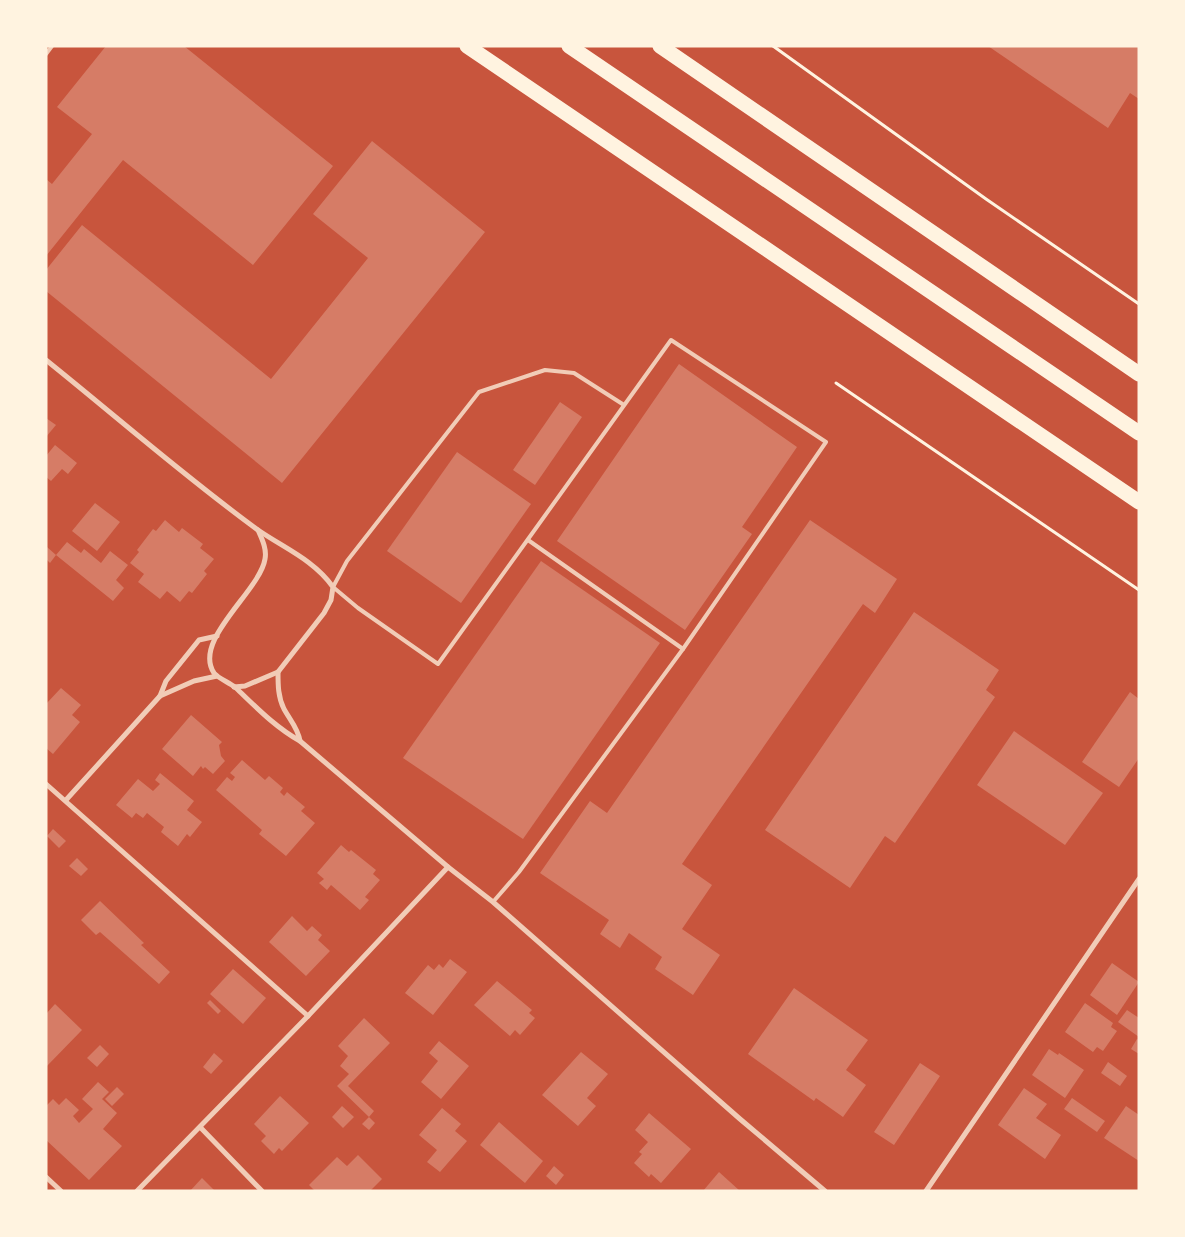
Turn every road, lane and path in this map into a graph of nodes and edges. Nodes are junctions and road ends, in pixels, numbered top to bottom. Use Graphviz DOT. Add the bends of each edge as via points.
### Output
graph roads {
  1 [pos="52,46"];
  2 [pos="467,46"];
  3 [pos="569,46"];
  4 [pos="660,46"];
  5 [pos="773,46"];
  6 [pos="46,54"];
  7 [pos="1139,304"];
  8 [pos="46,360"];
  9 [pos="1139,374"];
  10 [pos="836,383"];
  11 [pos="624,405"];
  12 [pos="1139,434"];
  13 [pos="1139,502"];
  14 [pos="258,530"];
  15 [pos="528,540"];
  16 [pos="333,587"];
  17 [pos="1139,590"];
  18 [pos="217,636"];
  19 [pos="683,649"];
  20 [pos="278,672"];
  21 [pos="217,676"];
  22 [pos="234,687"];
  23 [pos="160,696"];
  24 [pos="300,742"];
  25 [pos="46,784"];
  26 [pos="66,800"];
  27 [pos="448,868"];
  28 [pos="1139,879"];
  29 [pos="493,902"];
  30 [pos="308,1016"];
  31 [pos="200,1127"];
  32 [pos="46,1177"];
  33 [pos="60,1191"];
  34 [pos="138,1191"];
  35 [pos="262,1191"];
  36 [pos="825,1191"];
  37 [pos="926,1191"];
  1 -- 6 [label="lane"];
  2 -- 13 [label="highway"];
  3 -- 12 [label="highway"];
  4 -- 9 [label="highway"];
  5 -- 7 [label="path"];
  8 -- 14 [label="street"];
  10 -- 17 [label="path"];
  11 -- 15 [label="lane"];
  11 -- 16 [label="lane" via="574,373 546,370 480,392 346,562"];
  11 -- 19 [label="lane" via="671,340 826,442"];
  14 -- 16 [label="street" via="312,564"];
  14 -- 18 [label="street" via="265,551 261,571"];
  15 -- 16 [label="lane" via="438,664"];
  15 -- 19 [label="lane"];
  16 -- 20 [label="street" via="324,613"];
  18 -- 21 [label="street" via="210,659"];
  18 -- 23 [label="street" via="199,640 166,681"];
  19 -- 29 [label="lane" via="519,872"];
  20 -- 22 [label="street" via="246,686"];
  20 -- 24 [label="street" via="283,708 299,732"];
  21 -- 22 [label="street"];
  21 -- 23 [label="street" via="194,681"];
  22 -- 24 [label="street" via="285,733"];
  23 -- 26 [label="street"];
  24 -- 27 [label="street"];
  25 -- 26 [label="street"];
  26 -- 30 [label="street"];
  27 -- 29 [label="street"];
  27 -- 30 [label="street"];
  28 -- 37 [label="street"];
  29 -- 36 [label="street"];
  30 -- 31 [label="street"];
  31 -- 34 [label="street"];
  31 -- 35 [label="street"];
  32 -- 33 [label="street"];
}
